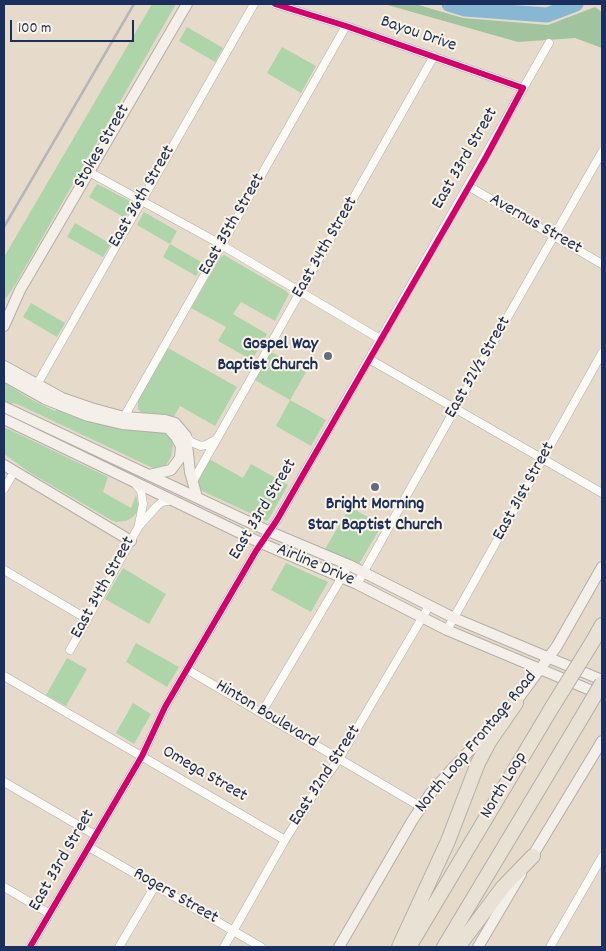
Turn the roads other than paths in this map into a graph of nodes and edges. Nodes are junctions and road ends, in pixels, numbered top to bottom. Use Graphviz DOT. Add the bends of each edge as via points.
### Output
graph roads {
  1 [pos="187,4"];
  2 [pos="254,4"];
  3 [pos="275,4"];
  4 [pos="346,26"];
  5 [pos="549,43"];
  6 [pos="434,56"];
  7 [pos="524,88"];
  8 [pos="602,152"];
  9 [pos="88,172"];
  10 [pos="468,186"];
  11 [pos="141,200"];
  12 [pos="554,237"];
  13 [pos="222,245"];
  14 [pos="602,264"];
  15 [pos="20,290"];
  16 [pos="301,291"];
  17 [pos="4,309"];
  18 [pos="4,326"];
  19 [pos="380,339"];
  20 [pos="602,353"];
  21 [pos="369,359"];
  22 [pos="4,366"];
  23 [pos="4,376"];
  24 [pos="35,388"];
  25 [pos="455,408"];
  26 [pos="5,413"];
  27 [pos="123,420"];
  28 [pos="186,436"];
  29 [pos="217,440"];
  30 [pos="543,459"];
  31 [pos="4,465"];
  32 [pos="14,472"];
  33 [pos="149,475"];
  34 [pos="131,479"];
  35 [pos="193,481"];
  36 [pos="4,489"];
  37 [pos="602,493"];
  38 [pos="198,497"];
  39 [pos="173,500"];
  40 [pos="139,526"];
  41 [pos="268,531"];
  42 [pos="131,541"];
  43 [pos="261,543"];
  44 [pos="348,565"];
  45 [pos="602,567"];
  46 [pos="4,570"];
  47 [pos="364,572"];
  48 [pos="341,576"];
  49 [pos="357,584"];
  50 [pos="429,606"];
  51 [pos="422,618"];
  52 [pos="454,618"];
  53 [pos="87,619"];
  54 [pos="602,624"];
  55 [pos="447,630"];
  56 [pos="70,650"];
  57 [pos="548,657"];
  58 [pos="540,668"];
  59 [pos="188,670"];
  60 [pos="4,676"];
  61 [pos="602,682"];
  62 [pos="602,696"];
  63 [pos="516,703"];
  64 [pos="262,712"];
  65 [pos="602,741"];
  66 [pos="142,756"];
  67 [pos="339,759"];
  68 [pos="4,782"];
  69 [pos="421,807"];
  70 [pos="95,835"];
  71 [pos="285,840"];
  72 [pos="89,847"];
  73 [pos="533,856"];
  74 [pos="602,857"];
  75 [pos="155,886"];
  76 [pos="4,887"];
  77 [pos="50,914"];
  78 [pos="233,931"];
  79 [pos="30,947"];
  80 [pos="119,947"];
  81 [pos="224,947"];
  82 [pos="261,947"];
  83 [pos="339,947"];
  84 [pos="398,947"];
  85 [pos="409,947"];
  86 [pos="444,947"];
  87 [pos="458,947"];
  88 [pos="478,947"];
  89 [pos="550,947"];
  1 -- 9 [label="main road, Stokes Street"];
  2 -- 11 [label="street, East 36th Street"];
  3 -- 4 [label="street, Bayou Drive"];
  4 -- 6 [label="street, Bayou Drive"];
  4 -- 13 [label="street, East 35th Street"];
  5 -- 7 [label="street, East 33rd Street"];
  6 -- 7 [label="street, Bayou Drive"];
  6 -- 16 [label="street, East 34th Street"];
  7 -- 10 [label="street, East 33rd Street"];
  8 -- 12 [label="street, East 32½ Street"];
  9 -- 11 [label="street"];
  9 -- 15 [label="main road, Stokes Street"];
  10 -- 12 [label="street, Avernus Street"];
  10 -- 19 [label="street, East 33rd Street"];
  11 -- 13 [label="street"];
  11 -- 24 [label="street, East 36th Street"];
  12 -- 14 [label="street, Avernus Street"];
  12 -- 25 [label="street, East 32½ Street"];
  13 -- 16 [label="street"];
  13 -- 27 [label="street, East 35th Street"];
  15 -- 17 [label="main road, Stokes Street"];
  15 -- 18 [label="main road, Stokes Street"];
  16 -- 19 [label="street"];
  16 -- 29 [label="street, East 34th Street"];
  19 -- 21 [label="street, East 33rd Street"];
  20 -- 30 [label="street, East 31st Street"];
  21 -- 25 [label="street"];
  21 -- 41 [label="street, East 33rd Street"];
  22 -- 24 [label="main road"];
  23 -- 24 [label="main road"];
  24 -- 27 [label="main road" via="60,405 88,416"];
  25 -- 30 [label="street"];
  25 -- 47 [label="street, East 32½ Street"];
  26 -- 33 [label="main road, Airline Drive"];
  26 -- 34 [label="main road, Airline Drive"];
  27 -- 28 [label="main road" via="170,421"];
  27 -- 33 [label="main road" via="168,428 180,446 180,458 171,470"];
  28 -- 29 [label="street" via="201,446"];
  28 -- 35 [label="main road"];
  29 -- 35 [label="street, East 34th Street"];
  30 -- 37 [label="street"];
  30 -- 52 [label="street, East 31st Street"];
  31 -- 32 [label="main road"];
  32 -- 36 [label="street"];
  32 -- 42 [label="main road"];
  33 -- 38 [label="main road, Airline Drive"];
  34 -- 39 [label="main road, Airline Drive"];
  34 -- 40 [label="street, East 34th Street" via="141,491 143,504"];
  35 -- 38 [label="main road"];
  38 -- 41 [label="main road, Airline Drive"];
  39 -- 40 [label="street, East 34th Street" via="162,502"];
  39 -- 43 [label="main road, Airline Drive"];
  40 -- 42 [label="street, East 34th Street"];
  41 -- 43 [label="street, East 33rd Street"];
  41 -- 44 [label="main road, Airline Drive"];
  42 -- 53 [label="street, East 34th Street"];
  43 -- 48 [label="main road, Airline Drive"];
  43 -- 59 [label="street, East 33rd Street"];
  44 -- 47 [label="main road, Airline Drive"];
  44 -- 48 [label="street"];
  45 -- 57 [label="main road, North Loop Frontage Road"];
  46 -- 53 [label="street"];
  47 -- 49 [label="street, East 32½ Street"];
  47 -- 50 [label="main road, Airline Drive"];
  48 -- 49 [label="main road, Airline Drive"];
  48 -- 64 [label="street"];
  49 -- 51 [label="main road, Airline Drive"];
  50 -- 51 [label="street, East 32nd Street"];
  50 -- 52 [label="main road, Airline Drive"];
  51 -- 55 [label="main road, Airline Drive"];
  51 -- 67 [label="street, East 32nd Street"];
  52 -- 55 [label="street, East 31st Street"];
  52 -- 57 [label="main road, Airline Drive"];
  53 -- 56 [label="street, East 34th Street"];
  54 -- 85 [label="highway, North Loop, bridge"];
  55 -- 58 [label="main road, Airline Drive"];
  57 -- 58 [label="main road, North Loop Frontage Road"];
  57 -- 61 [label="main road, Airline Drive"];
  58 -- 62 [label="main road, Airline Drive"];
  58 -- 63 [label="main road, North Loop Frontage Road"];
  59 -- 64 [label="street, Hinton Boulevard"];
  59 -- 66 [label="street, East 33rd Street" via="165,707"];
  60 -- 66 [label="street, Omega Street"];
  61 -- 86 [label="highway, North Loop, bridge"];
  63 -- 69 [label="main road, North Loop Frontage Road" via="451,770"];
  63 -- 84 [label="highway" via="478,763 448,841"];
  64 -- 67 [label="street, Hinton Boulevard"];
  65 -- 73 [label="main road"];
  66 -- 70 [label="street, East 33rd Street"];
  66 -- 71 [label="street, Omega Street"];
  67 -- 69 [label="street, Hinton Boulevard"];
  67 -- 71 [label="street, East 32nd Street"];
  68 -- 70 [label="street"];
  69 -- 83 [label="main road, North Loop Frontage Road"];
  70 -- 72 [label="street, East 33rd Street"];
  71 -- 78 [label="street, East 32nd Street"];
  72 -- 75 [label="street, Rogers Street"];
  72 -- 77 [label="street, East 33rd Street"];
  73 -- 87 [label="highway" via="503,887"];
  73 -- 88 [label="main road"];
  74 -- 89 [label="street"];
  75 -- 78 [label="street, Rogers Street"];
  75 -- 80 [label="street"];
  76 -- 77 [label="street"];
  77 -- 79 [label="street, East 33rd Street"];
  78 -- 81 [label="street, East 32nd Street"];
  78 -- 82 [label="street, Rogers Street"];
}
